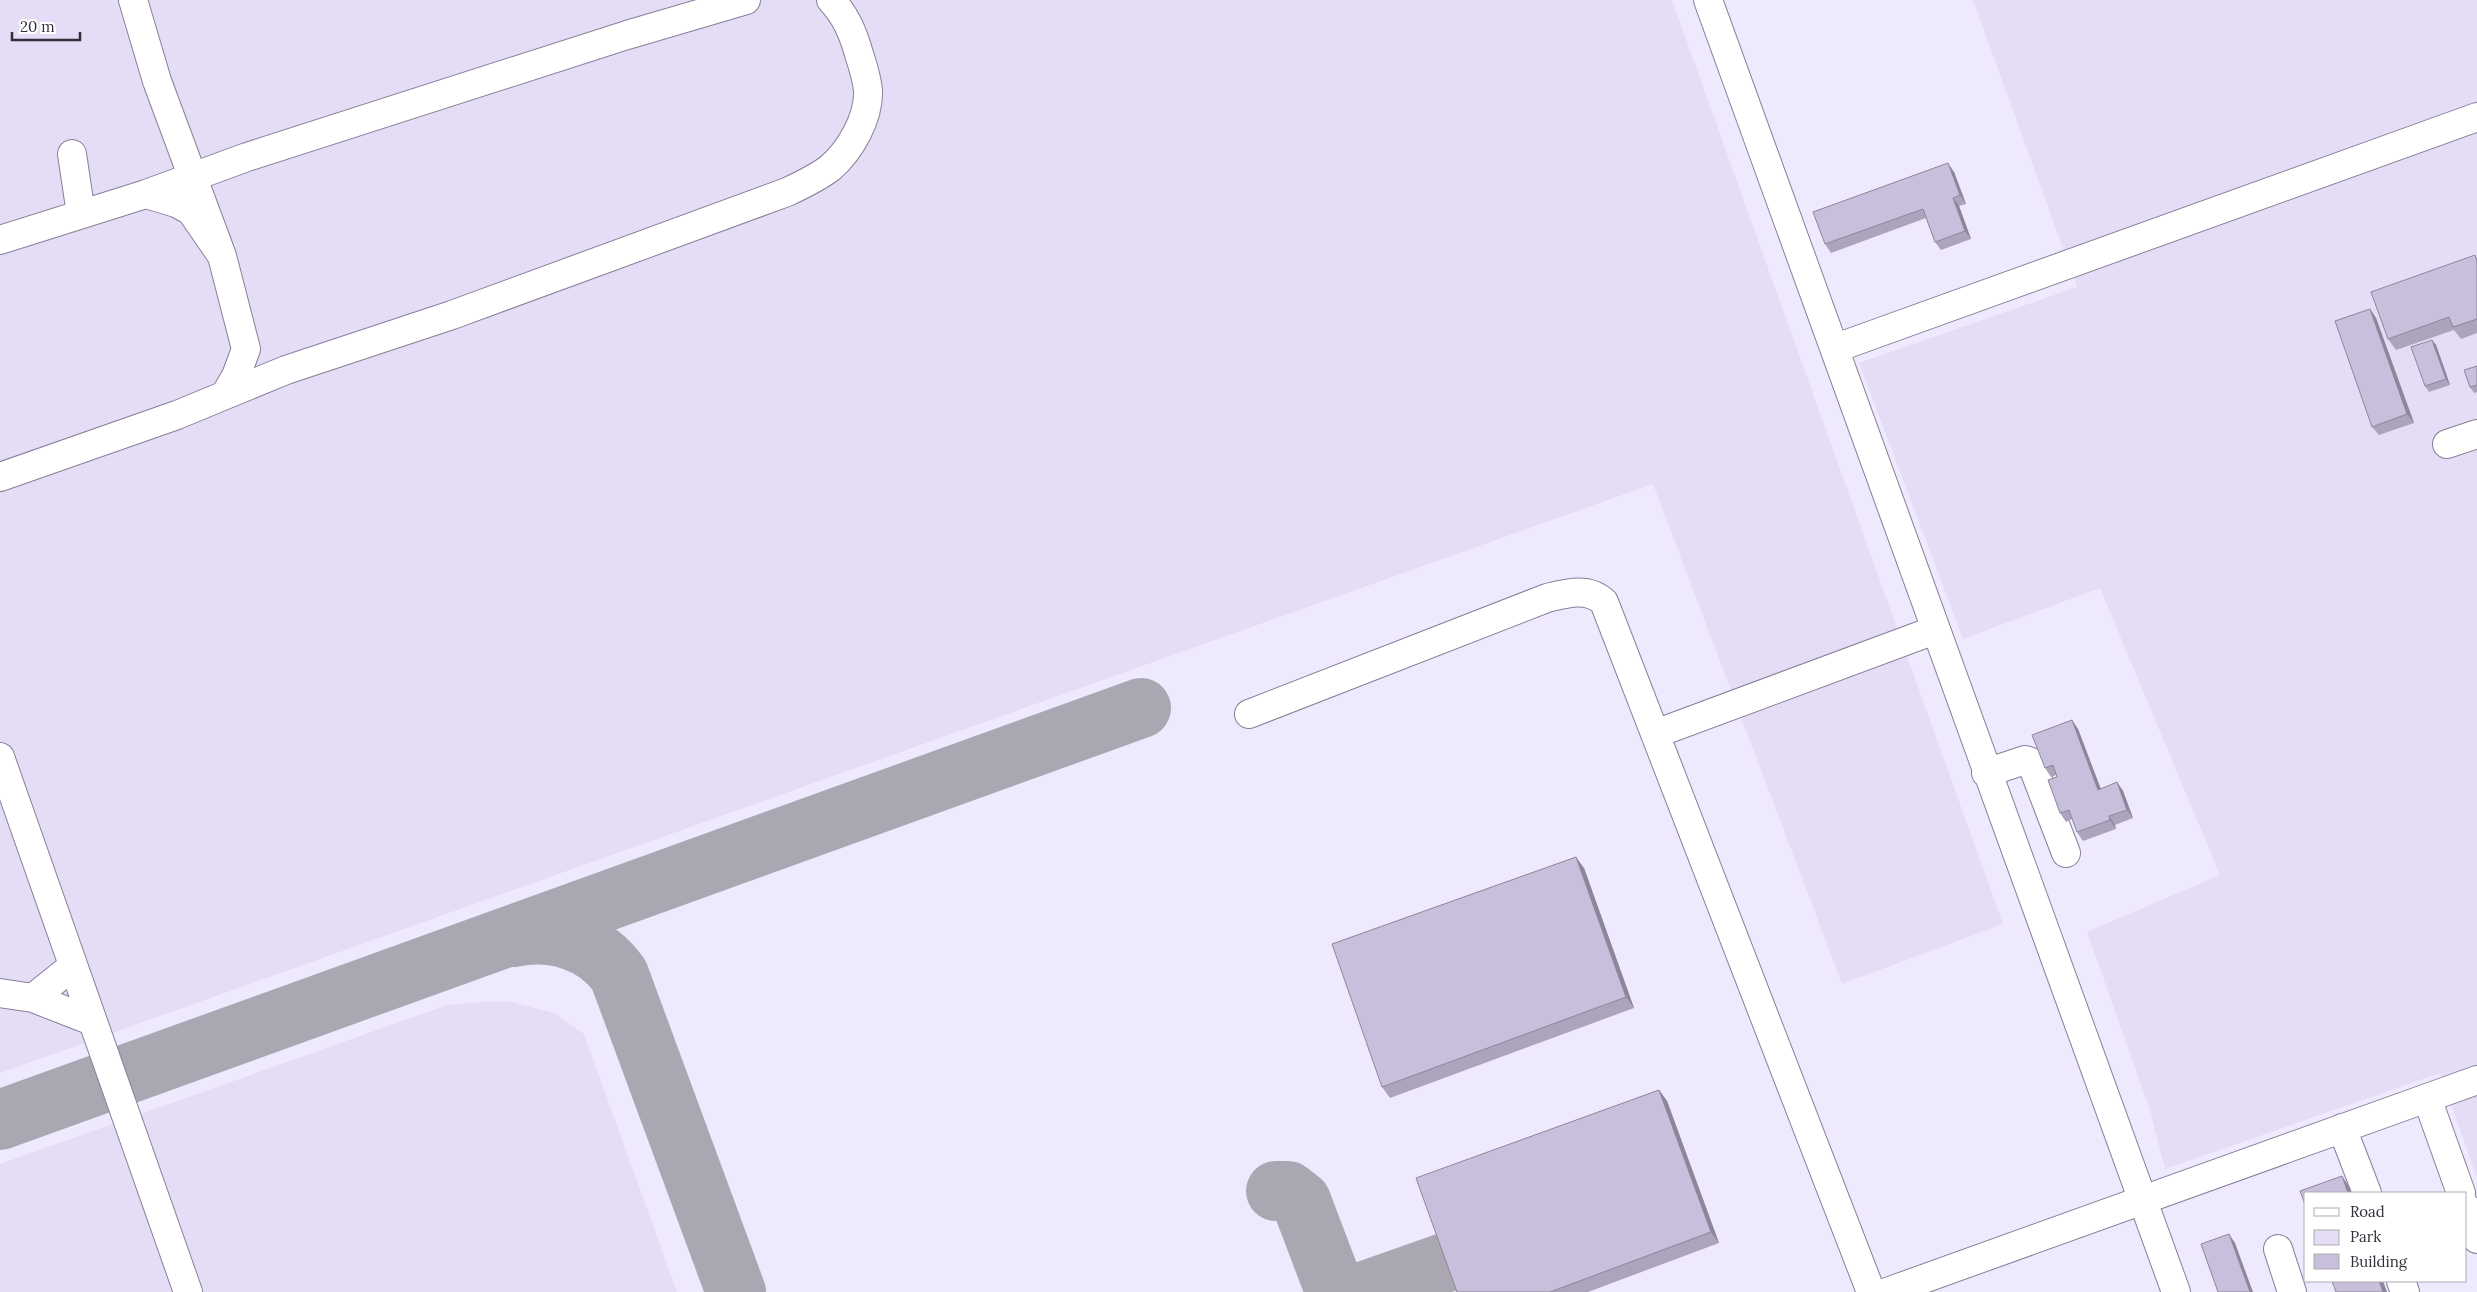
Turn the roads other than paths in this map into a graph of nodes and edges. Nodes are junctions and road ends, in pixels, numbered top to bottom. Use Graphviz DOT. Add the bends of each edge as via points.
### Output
graph roads {
  1 [pos="133,0"];
  2 [pos="746,0"];
  3 [pos="831,0"];
  4 [pos="1708,0"];
  5 [pos="2477,117"];
  6 [pos="72,154"];
  7 [pos="192,177"];
  8 [pos="146,194"];
  9 [pos="80,214"];
  10 [pos="0,240"];
  11 [pos="222,256"];
  12 [pos="1836,348"];
  13 [pos="246,349"];
  14 [pos="286,370"];
  15 [pos="226,393"];
  16 [pos="2477,434"];
  17 [pos="2447,444"];
  18 [pos="0,477"];
  19 [pos="1935,630"];
  20 [pos="1249,714"];
  21 [pos="1655,734"];
  22 [pos="0,757"];
  23 [pos="1986,773"];
  24 [pos="2066,853"];
  25 [pos="73,966"];
  26 [pos="0,993"];
  27 [pos="33,998"];
  28 [pos="92,1021"];
  29 [pos="2477,1080"];
  30 [pos="2426,1098"];
  31 [pos="2342,1128"];
  32 [pos="2368,1192"];
  33 [pos="2461,1192"];
  34 [pos="2143,1201"];
  35 [pos="2467,1210"];
  36 [pos="2477,1239"];
  37 [pos="2278,1249"];
  38 [pos="188,1292"];
  39 [pos="1871,1292"];
  40 [pos="1887,1292"];
  41 [pos="2176,1292"];
  42 [pos="2292,1292"];
  1 -- 7 [label="lane" via="156,81"];
  2 -- 7 [label="lane" via="627,35"];
  3 -- 14 [label="lane" via="850,27 865,73 868,100 859,126 841,158 821,174 787,192 452,315"];
  4 -- 12 [label="lane"];
  5 -- 12 [label="lane"];
  6 -- 9 [label="lane"];
  7 -- 8 [label="lane"];
  7 -- 11 [label="lane"];
  8 -- 9 [label="lane"];
  8 -- 11 [label="lane" via="190,211"];
  9 -- 10 [label="lane"];
  11 -- 13 [label="lane"];
  12 -- 19 [label="lane"];
  13 -- 14 [label="lane"];
  13 -- 15 [label="lane"];
  14 -- 15 [label="lane"];
  15 -- 18 [label="lane" via="177,415"];
  16 -- 17 [label="lane"];
  19 -- 21 [label="lane"];
  19 -- 23 [label="lane"];
  20 -- 21 [label="lane" via="1547,598 1585,592 1598,596 1604,602"];
  21 -- 39 [label="lane"];
  22 -- 25 [label="lane"];
  23 -- 24 [label="lane" via="2025,760 2031,762"];
  23 -- 34 [label="lane"];
  25 -- 27 [label="lane"];
  25 -- 28 [label="lane"];
  26 -- 27 [label="lane"];
  27 -- 28 [label="lane"];
  28 -- 38 [label="lane"];
  29 -- 30 [label="lane"];
  30 -- 31 [label="lane"];
  30 -- 33 [label="lane"];
  31 -- 32 [label="lane"];
  31 -- 34 [label="lane"];
  34 -- 40 [label="lane"];
  34 -- 41 [label="lane"];
  35 -- 36 [label="lane"];
  37 -- 42 [label="lane"];
}
